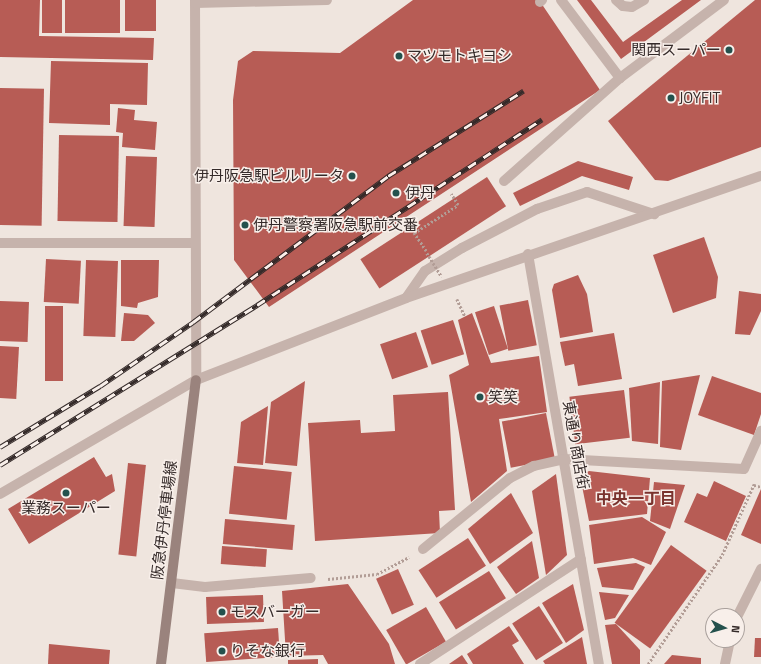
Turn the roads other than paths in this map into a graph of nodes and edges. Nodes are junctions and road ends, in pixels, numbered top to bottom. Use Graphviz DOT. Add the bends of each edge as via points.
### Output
graph roads {
  1 [pos="327,0"];
  2 [pos="561,0"];
  3 [pos="616,0"];
  4 [pos="644,0"];
  5 [pos="724,0"];
  6 [pos="195,1"];
  7 [pos="620,78"];
  8 [pos="761,176"];
  9 [pos="504,182"];
  10 [pos="654,214"];
  11 [pos="0,243"];
  12 [pos="194,243"];
  13 [pos="528,254"];
  14 [pos="406,298"];
  15 [pos="196,380"];
  16 [pos="761,431"];
  17 [pos="564,459"];
  18 [pos="0,494"];
  19 [pos="423,549"];
  20 [pos="581,559"];
  21 [pos="761,569"];
  22 [pos="311,578"];
  23 [pos="172,583"];
  24 [pos="742,608"];
  25 [pos="728,648"];
  26 [pos="161,664"];
  27 [pos="420,664"];
  28 [pos="599,664"];
  29 [pos="725,664"];
  1 -- 6 [label="street"];
  2 -- 7 [label="street"];
  3 -- 4 [label="street" via="623,6 632,7"];
  5 -- 7 [label="street"];
  6 -- 12 [label="street"];
  7 -- 9 [label="street"];
  8 -- 10 [label="street"];
  10 -- 13 [label="street"];
  10 -- 14 [label="street" via="587,192 537,209 462,248 425,271"];
  11 -- 12 [label="street"];
  12 -- 15 [label="street"];
  13 -- 14 [label="street"];
  13 -- 17 [label="street, 東通り商店街"];
  14 -- 15 [label="street"];
  15 -- 18 [label="street"];
  15 -- 23 [label="main road, 阪急伊丹停車場線"];
  16 -- 17 [label="street" via="744,469"];
  17 -- 19 [label="street" via="534,466 510,478"];
  17 -- 20 [label="street, 東通り商店街"];
  20 -- 27 [label="street"];
  20 -- 28 [label="street, 東通り商店街"];
  21 -- 24 [label="street"];
  22 -- 23 [label="street" via="205,587"];
  23 -- 26 [label="main road, 阪急伊丹停車場線"];
  25 -- 29 [label="street"];
}
